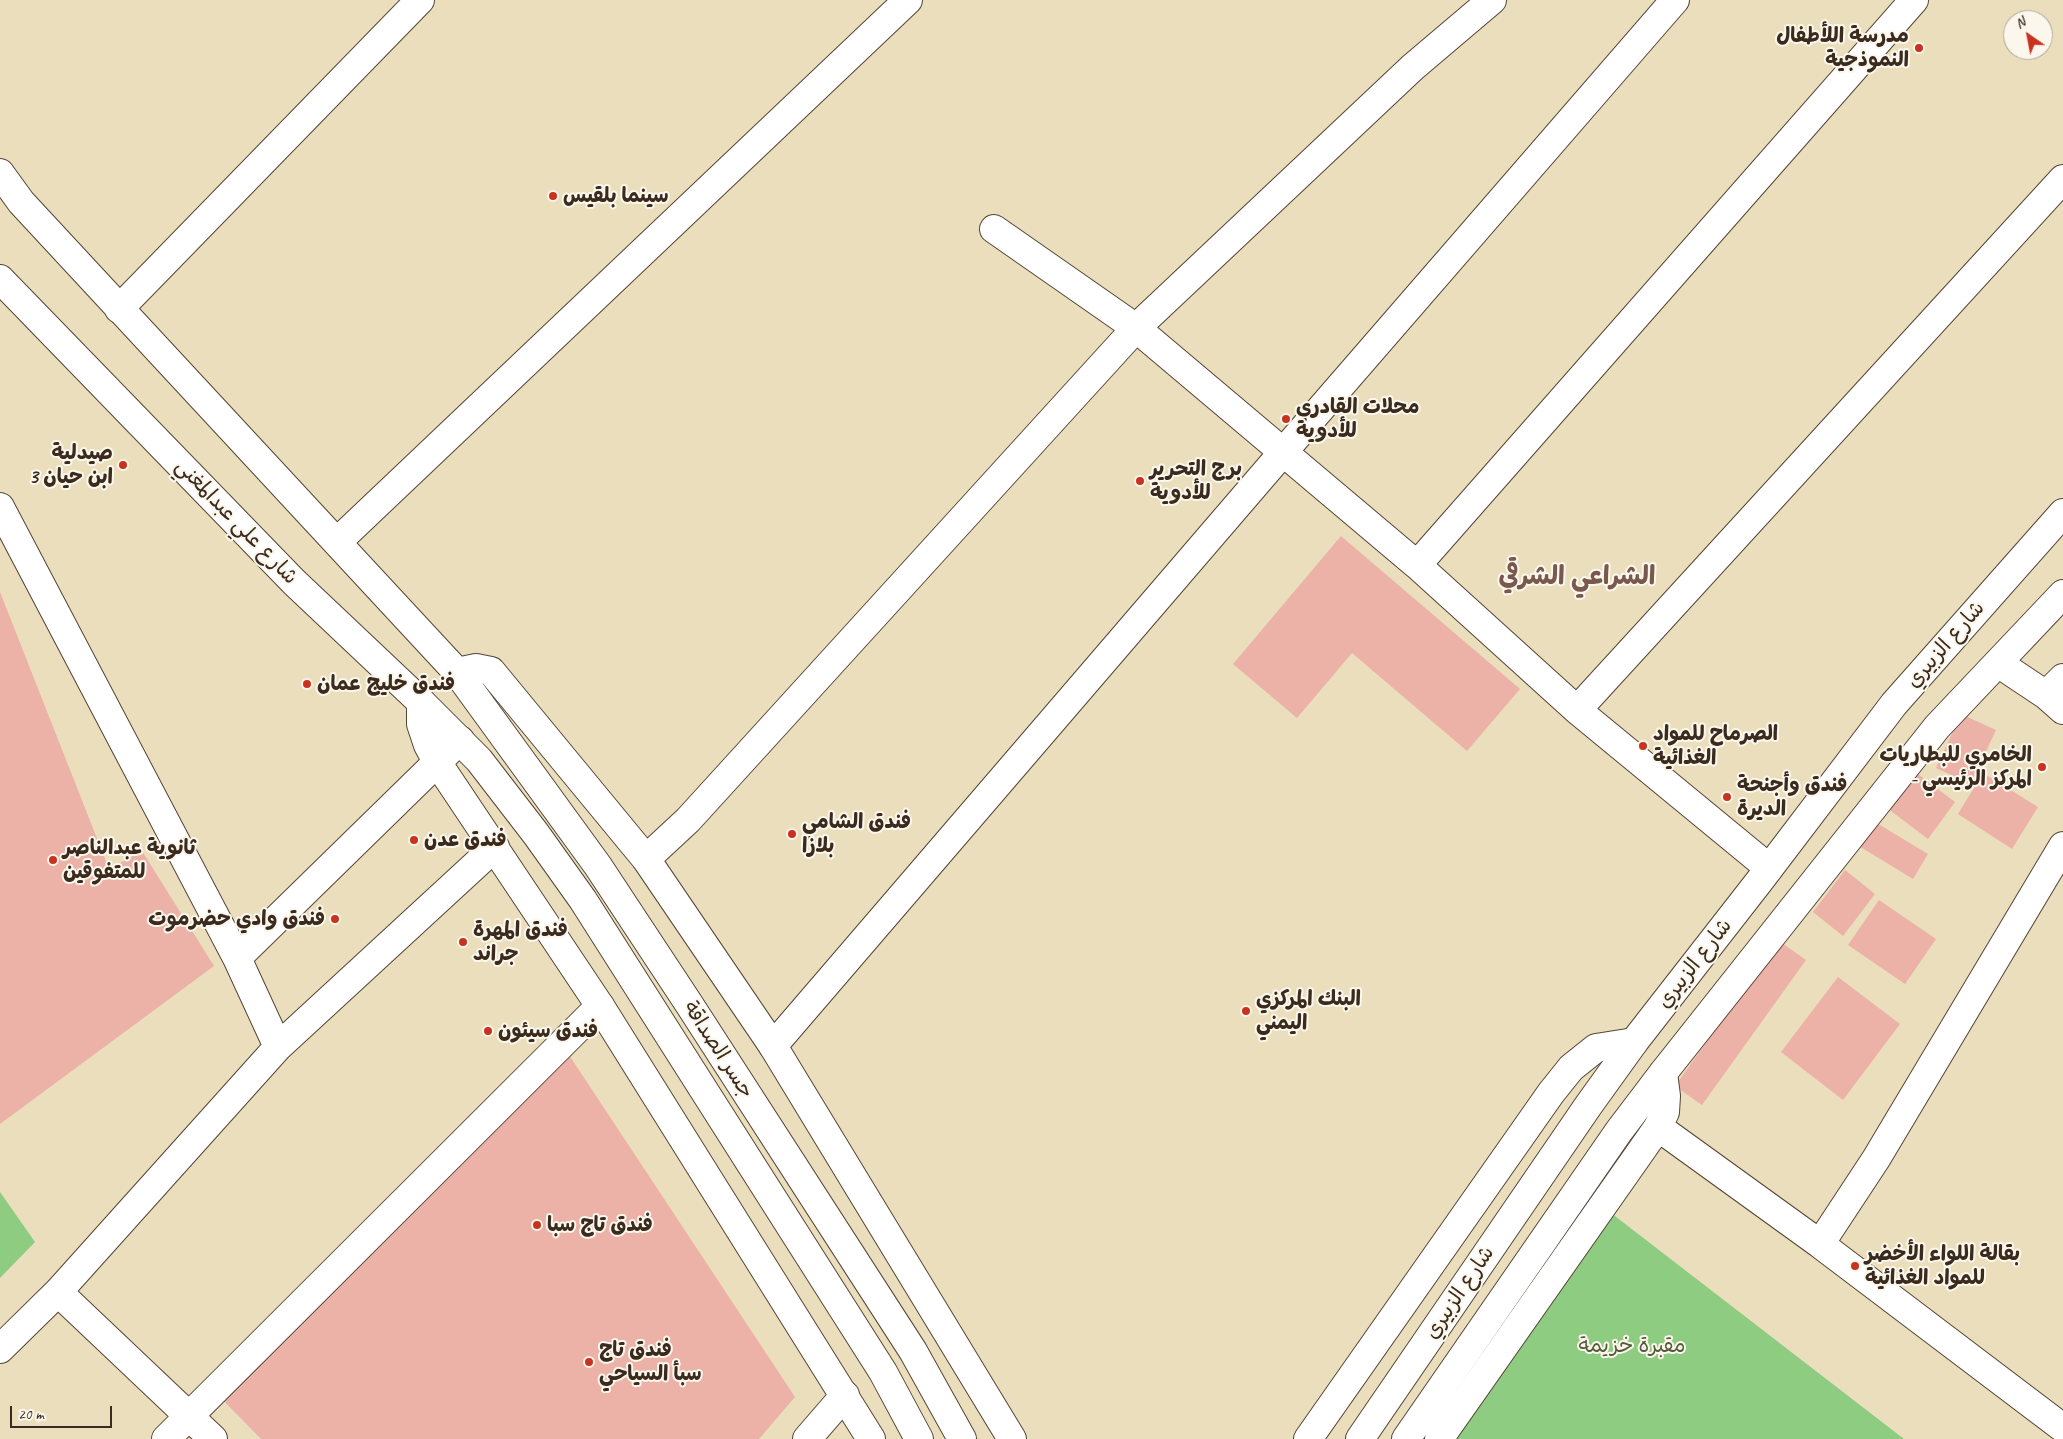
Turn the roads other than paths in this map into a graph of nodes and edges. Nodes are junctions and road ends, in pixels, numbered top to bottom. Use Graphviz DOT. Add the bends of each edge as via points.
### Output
graph roads {
  1 [pos="420,0"];
  2 [pos="908,0"];
  3 [pos="1492,0"];
  4 [pos="1675,0"];
  5 [pos="1914,0"];
  6 [pos="0,173"];
  7 [pos="2063,179"];
  8 [pos="994,228"];
  9 [pos="0,278"];
  10 [pos="119,309"];
  11 [pos="1136,328"];
  12 [pos="1284,451"];
  13 [pos="0,507"];
  14 [pos="2063,513"];
  15 [pos="337,542"];
  16 [pos="1417,565"];
  17 [pos="2063,594"];
  18 [pos="1998,663"];
  19 [pos="457,672"];
  20 [pos="2057,694"];
  21 [pos="421,702"];
  22 [pos="1578,710"];
  23 [pos="460,740"];
  24 [pos="479,760"];
  25 [pos="437,762"];
  26 [pos="2063,846"];
  27 [pos="495,847"];
  28 [pos="646,858"];
  29 [pos="1769,868"];
  30 [pos="237,958"];
  31 [pos="600,1006"];
  32 [pos="1634,1042"];
  33 [pos="773,1046"];
  34 [pos="278,1047"];
  35 [pos="1663,1074"];
  36 [pos="1658,1127"];
  37 [pos="1820,1244"];
  38 [pos="58,1292"];
  39 [pos="0,1350"];
  40 [pos="845,1396"];
  41 [pos="190,1417"];
  42 [pos="2063,1428"];
  43 [pos="166,1439"];
  44 [pos="213,1439"];
  45 [pos="806,1439"];
  46 [pos="872,1439"];
  47 [pos="919,1439"];
  48 [pos="962,1439"];
  49 [pos="1012,1439"];
  50 [pos="1308,1439"];
  51 [pos="1360,1439"];
  52 [pos="1406,1439"];
  53 [pos="1439,1439"];
  1 -- 10 [label="street"];
  2 -- 15 [label="street"];
  3 -- 11 [label="street" via="1413,67"];
  4 -- 12 [label="street"];
  5 -- 16 [label="street"];
  6 -- 10 [label="street, جسر الصداقة" via="20,202"];
  7 -- 22 [label="street"];
  8 -- 11 [label="street"];
  9 -- 21 [label="street, شارع علي عبدالمغني" via="294,582"];
  10 -- 15 [label="street, جسر الصداقة"];
  11 -- 12 [label="street"];
  11 -- 28 [label="street" via="688,820"];
  12 -- 16 [label="street"];
  12 -- 33 [label="street"];
  13 -- 30 [label="street"];
  14 -- 29 [label="street, شارع الزبيري" via="1894,704"];
  15 -- 19 [label="street, جسر الصداقة"];
  16 -- 22 [label="street"];
  17 -- 18 [label="street, شارع الزبيري"];
  18 -- 20 [label="street"];
  18 -- 35 [label="street, شارع الزبيري" via="1937,727"];
  19 -- 28 [label="street" via="476,668 491,671"];
  19 -- 48 [label="street, جسر الصداقة" via="563,817 667,972 913,1351"];
  21 -- 23 [label="street, شارع علي عبدالمغني"];
  21 -- 25 [label="street" via="421,724"];
  22 -- 29 [label="street"];
  23 -- 24 [label="street, شارع علي عبدالمغني"];
  23 -- 25 [label="street"];
  24 -- 47 [label="street, جسر الصداقة" via="583,900 883,1372"];
  25 -- 27 [label="street"];
  25 -- 30 [label="street"];
  26 -- 37 [label="street" via="1876,1159"];
  27 -- 31 [label="street"];
  27 -- 34 [label="street"];
  28 -- 33 [label="street"];
  29 -- 32 [label="street, شارع الزبيري"];
  30 -- 34 [label="street"];
  31 -- 40 [label="street"];
  31 -- 41 [label="street"];
  32 -- 50 [label="street" via="1596,1048 1566,1074"];
  32 -- 51 [label="street, شارع الزبيري"];
  33 -- 49 [label="street"];
  34 -- 38 [label="street"];
  35 -- 36 [label="street" via="1665,1112"];
  35 -- 52 [label="street, شارع الزبيري" via="1619,1131"];
  36 -- 37 [label="street"];
  36 -- 53 [label="street"];
  37 -- 42 [label="street"];
  38 -- 39 [label="street"];
  38 -- 41 [label="street"];
  40 -- 45 [label="street"];
  40 -- 46 [label="street"];
  41 -- 43 [label="street"];
  41 -- 44 [label="street"];
}
